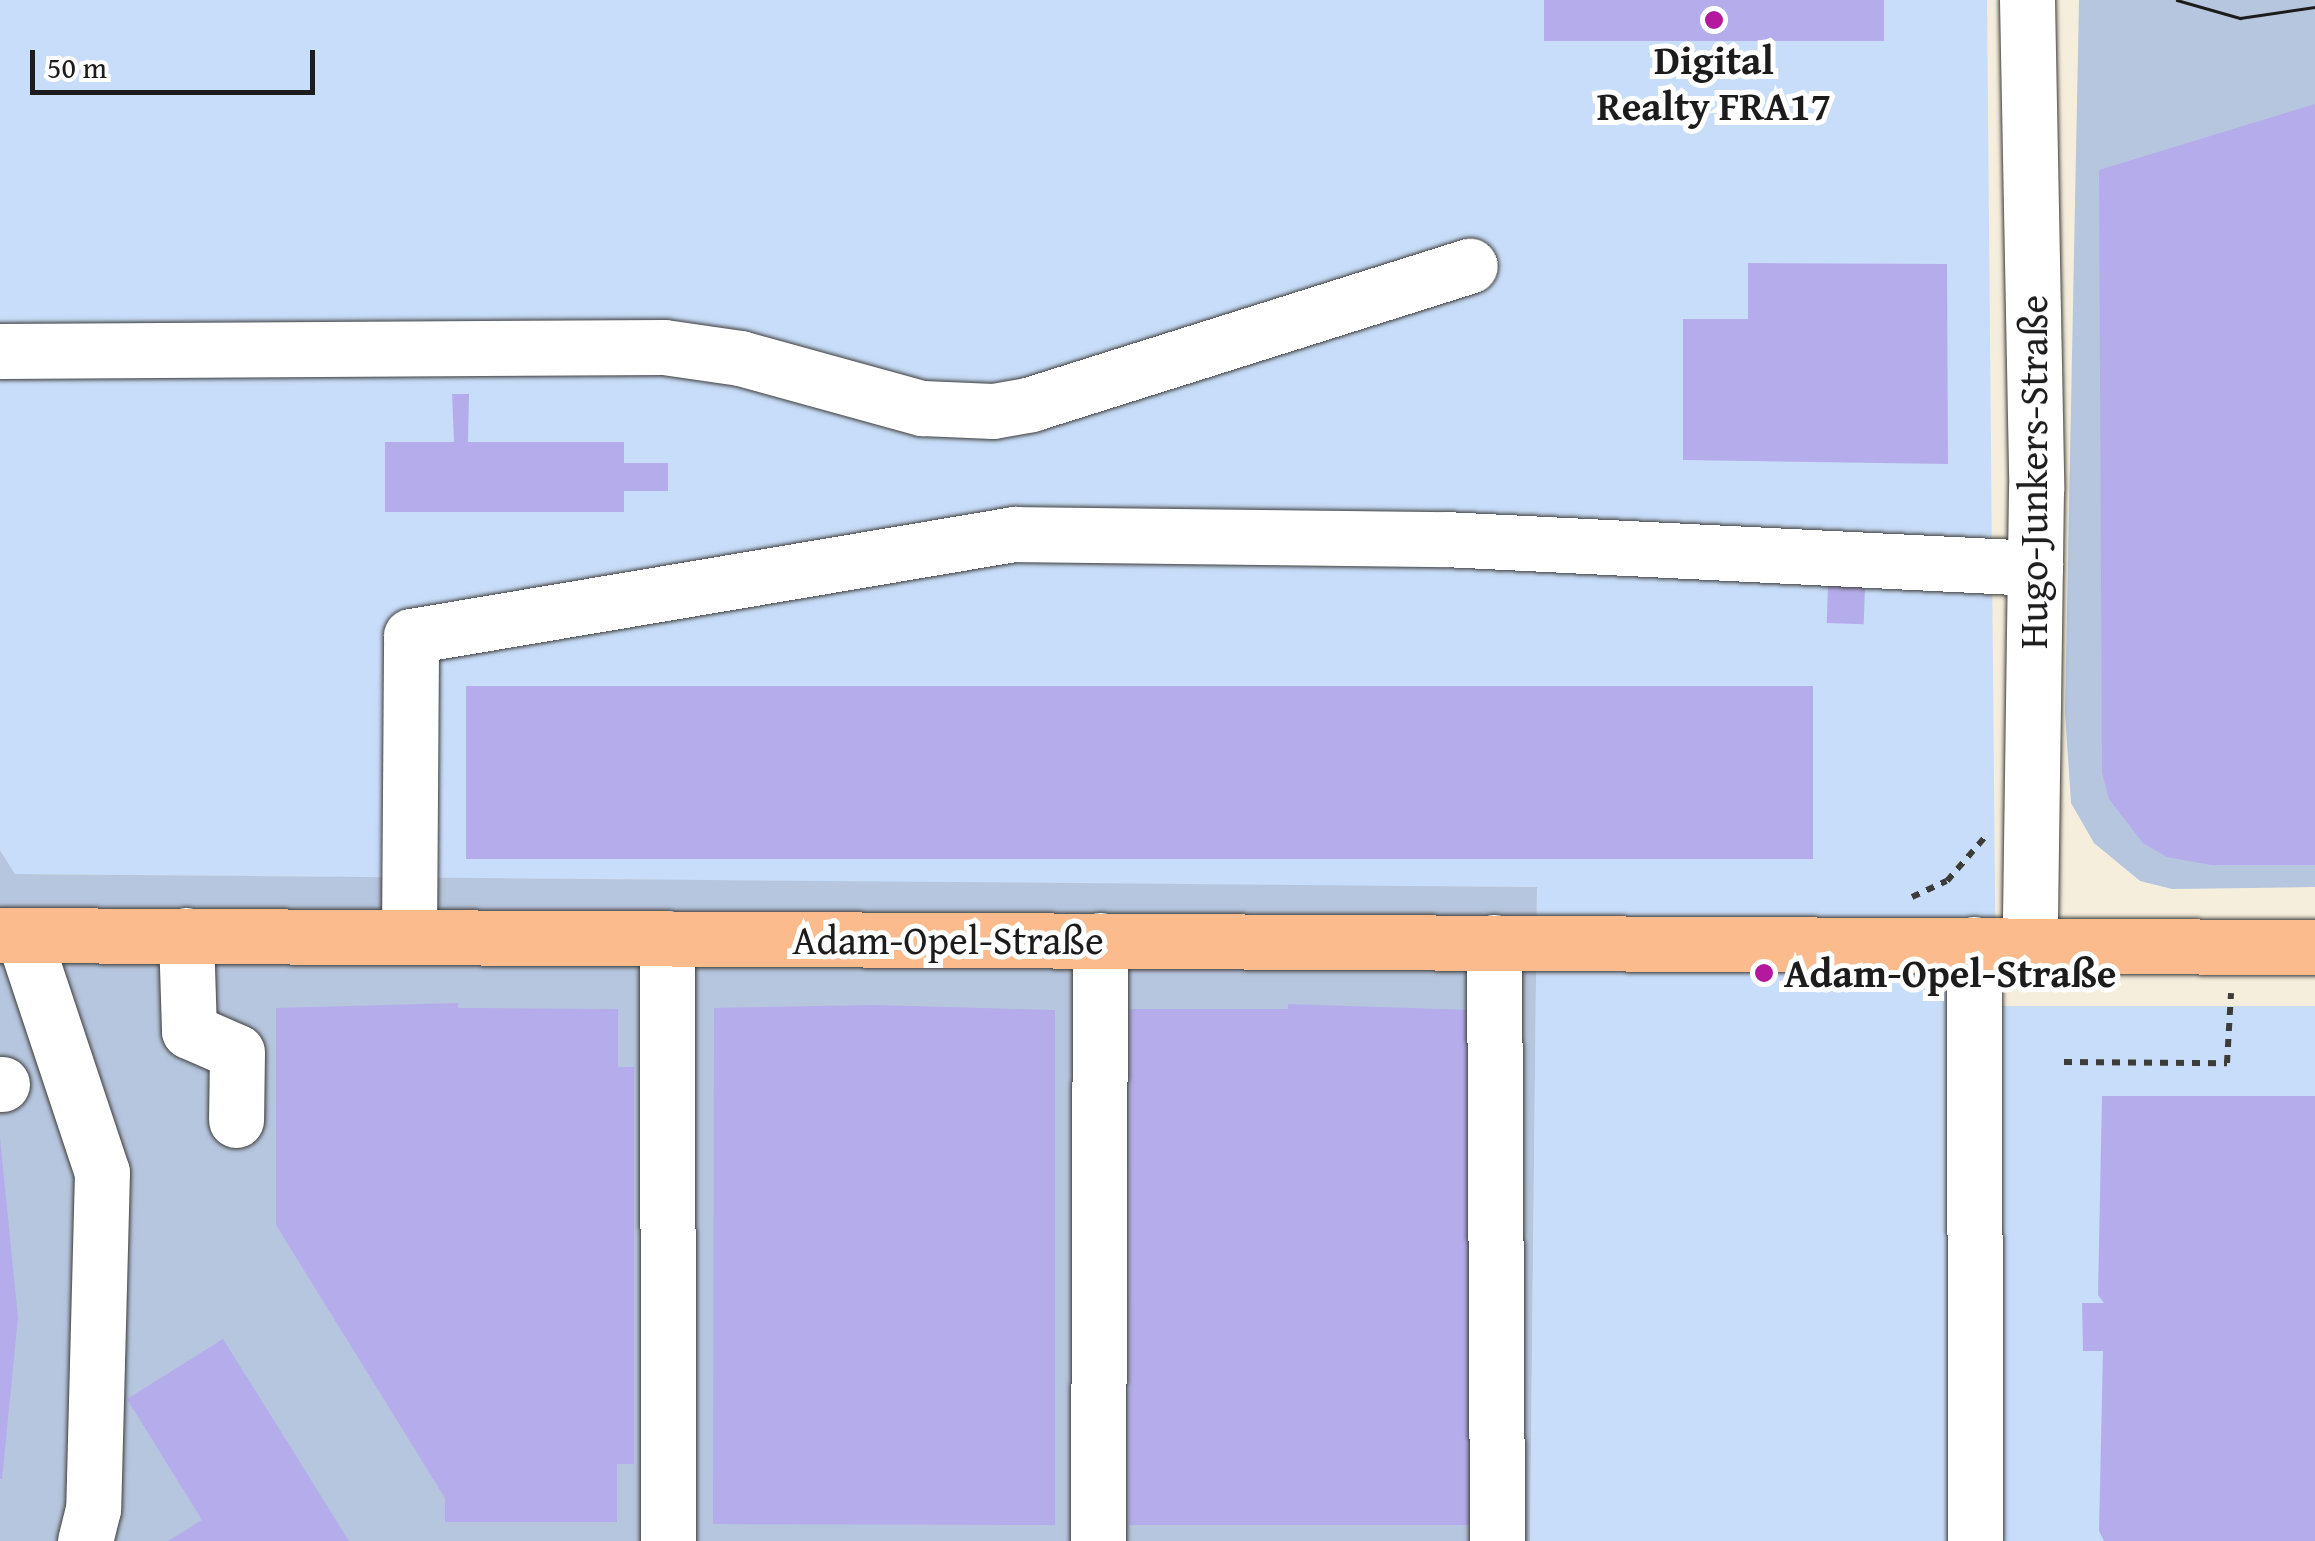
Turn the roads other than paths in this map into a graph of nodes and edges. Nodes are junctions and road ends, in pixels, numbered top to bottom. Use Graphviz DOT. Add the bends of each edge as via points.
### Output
graph roads {
  1 [pos="2026,0"];
  2 [pos="1470,266"];
  3 [pos="0,351"];
  4 [pos="2035,568"];
  5 [pos="11,935"];
  6 [pos="186,936"];
  7 [pos="409,937"];
  8 [pos="667,938"];
  9 [pos="1100,940"];
  10 [pos="1494,942"];
  11 [pos="1974,944"];
  12 [pos="2030,945"];
  13 [pos="2315,948"];
  14 [pos="236,1120"];
  15 [pos="85,1541"];
  16 [pos="668,1541"];
  17 [pos="1098,1541"];
  18 [pos="1497,1541"];
  19 [pos="1975,1541"];
  1 -- 4 [label="street, Hugo-Junkers-Straße"];
  2 -- 3 [label="street" via="993,411 922,408 740,358 664,347"];
  4 -- 7 [label="street" via="1444,539 1014,534 411,636"];
  4 -- 12 [label="street, Hugo-Junkers-Straße"];
  5 -- 6 [label="main road, Adam-Opel-Straße"];
  5 -- 15 [label="street" via="102,1172 93,1509"];
  6 -- 7 [label="main road, Adam-Opel-Straße"];
  6 -- 14 [label="street" via="188,1031 237,1052"];
  7 -- 8 [label="main road, Adam-Opel-Straße"];
  8 -- 9 [label="main road, Adam-Opel-Straße"];
  8 -- 16 [label="street"];
  9 -- 10 [label="main road, Adam-Opel-Straße"];
  9 -- 17 [label="street"];
  10 -- 11 [label="main road, Adam-Opel-Straße"];
  10 -- 18 [label="street"];
  11 -- 12 [label="main road, Adam-Opel-Straße"];
  11 -- 19 [label="street"];
  12 -- 13 [label="main road, Adam-Opel-Straße"];
}
